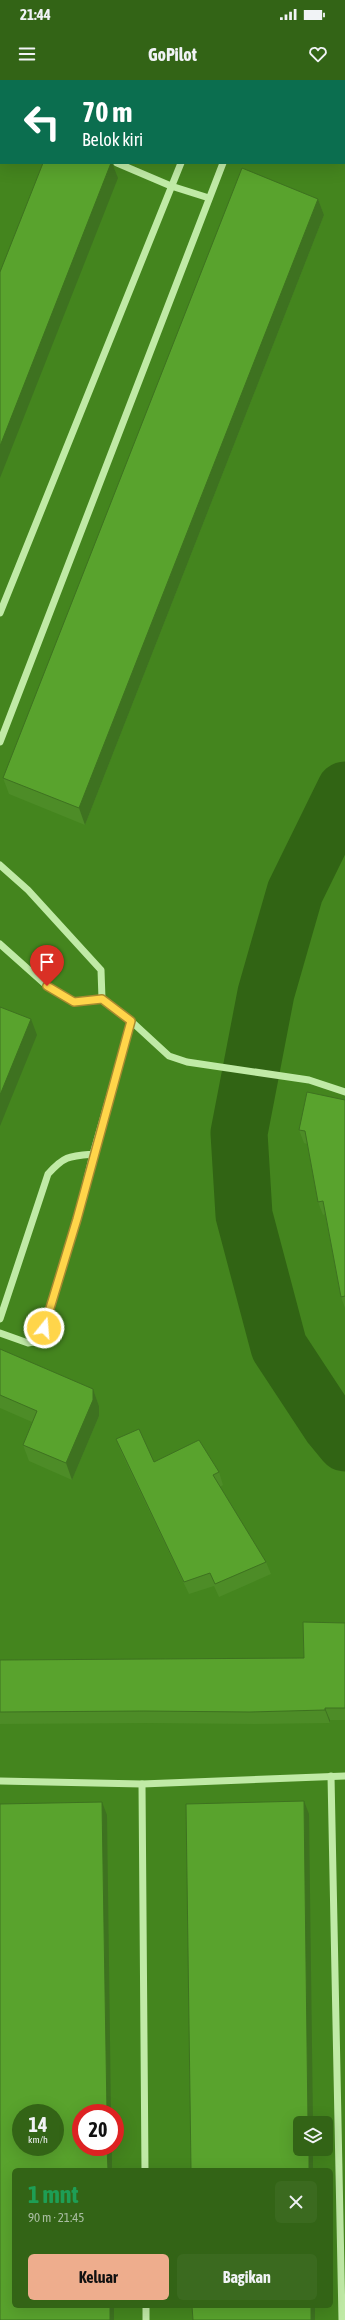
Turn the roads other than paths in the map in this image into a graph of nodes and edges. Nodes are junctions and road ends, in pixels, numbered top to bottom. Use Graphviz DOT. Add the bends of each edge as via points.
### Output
graph roads {
  1 [pos="119,164"];
  2 [pos="181,164"];
  3 [pos="223,164"];
  4 [pos="171,186"];
  5 [pos="209,198"];
  6 [pos="0,613"];
  7 [pos="0,742"];
  8 [pos="0,865"];
  9 [pos="0,944"];
  10 [pos="102,999"];
  11 [pos="131,1021"];
  12 [pos="345,1092"];
  13 [pos="93,1154"];
  14 [pos="0,1319"];
  15 [pos="0,1333"];
  16 [pos="331,1776"];
  17 [pos="345,1776"];
  18 [pos="0,1781"];
  19 [pos="142,1784"];
  20 [pos="145,2168"];
  21 [pos="146,2308"];
  22 [pos="146,2320"];
  23 [pos="342,2320"];
  1 -- 4 [label="street"];
  2 -- 4 [label="street"];
  3 -- 5 [label="street"];
  4 -- 5 [label="street"];
  4 -- 6 [label="street"];
  5 -- 7 [label="street"];
  8 -- 10 [label="street" via="49,912 101,970"];
  9 -- 10 [label="street" via="47,986 74,1002"];
  10 -- 11 [label="street"];
  11 -- 12 [label="street" via="169,1056 186,1062 309,1080"];
  11 -- 13 [label="street"];
  13 -- 14 [label="street" via="69,1156 48,1174"];
  13 -- 15 [label="street" via="75,1226 38,1341 28,1343"];
  16 -- 17 [label="street"];
  16 -- 19 [label="street"];
  16 -- 23 [label="street"];
  18 -- 19 [label="street"];
  19 -- 20 [label="street"];
  21 -- 22 [label="street"];
}
